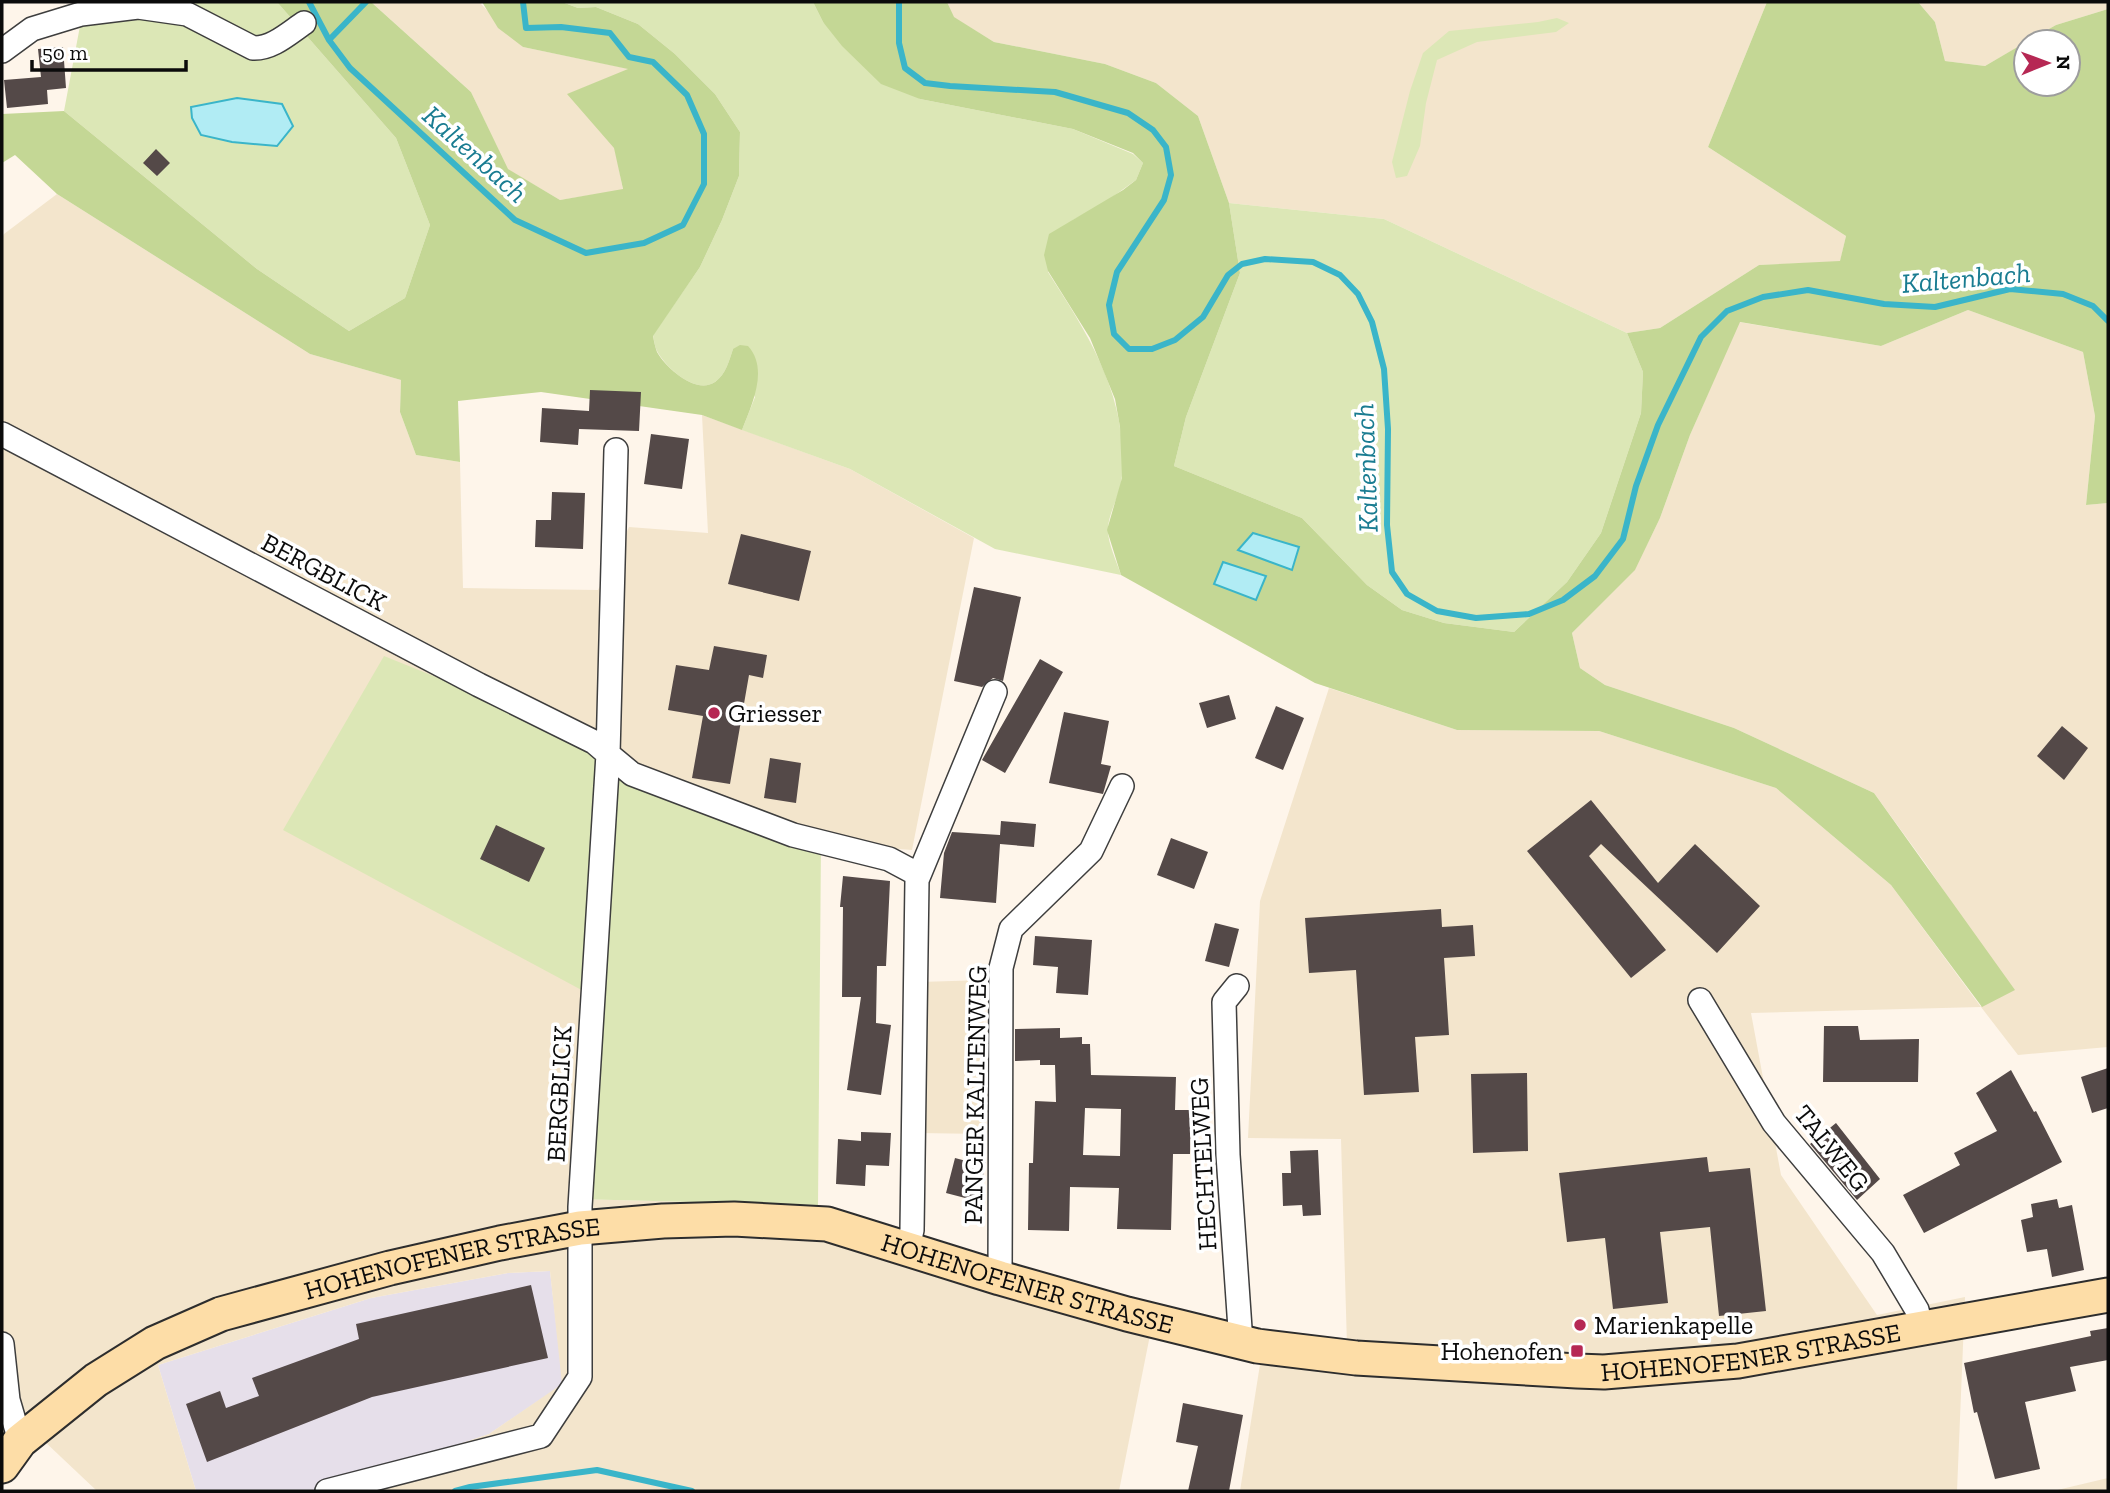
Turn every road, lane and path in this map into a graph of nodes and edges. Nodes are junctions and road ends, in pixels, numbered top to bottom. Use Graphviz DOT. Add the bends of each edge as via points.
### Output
graph roads {
  1 [pos="304,23"];
  2 [pos="2,51"];
  3 [pos="6,437"];
  4 [pos="616,450"];
  5 [pos="995,692"];
  6 [pos="608,754"];
  7 [pos="1122,786"];
  8 [pos="919,875"];
  9 [pos="1237,986"];
  10 [pos="1700,1000"];
  11 [pos="580,1228"];
  12 [pos="908,1248"];
  13 [pos="1000,1278"];
  14 [pos="2108,1295"];
  15 [pos="1922,1328"];
  16 [pos="1241,1343"];
  17 [pos="2,1344"];
  18 [pos="11,1454"];
  19 [pos="327,1491"];
  1 -- 2 [label="street" via="274,43 253,48 187,14 138,7 56,22 32,30"];
  3 -- 6 [label="street, BERGBLICK" via="594,741"];
  4 -- 6 [label="street, BERGBLICK"];
  5 -- 8 [label="street"];
  6 -- 8 [label="street, BERGBLICK" via="632,774 793,835 889,859"];
  6 -- 11 [label="street, BERGBLICK"];
  7 -- 13 [label="street, PANGER KALTENWEG" via="1091,851 1011,929 1001,968"];
  8 -- 12 [label="street"];
  9 -- 16 [label="street, HECHTELWEG" via="1224,1002 1228,1155"];
  10 -- 15 [label="street, TALWEG" via="1774,1124 1883,1253 1917,1310"];
  11 -- 12 [label="main road, HOHENOFENER STRASSE" via="663,1221 778,1220 827,1224"];
  11 -- 18 [label="main road, HOHENOFENER STRASSE" via="390,1268 221,1314 155,1343 96,1380"];
  11 -- 19 [label="street, BERGBLICK" via="580,1377 541,1436"];
  12 -- 13 [label="main road, HOHENOFENER STRASSE"];
  13 -- 16 [label="main road, HOHENOFENER STRASSE"];
  14 -- 15 [label="main road, HOHENOFENER STRASSE"];
  15 -- 16 [label="main road, HOHENOFENER STRASSE" via="1738,1362 1604,1372 1356,1358"];
  17 -- 18 [label="street"];
}
